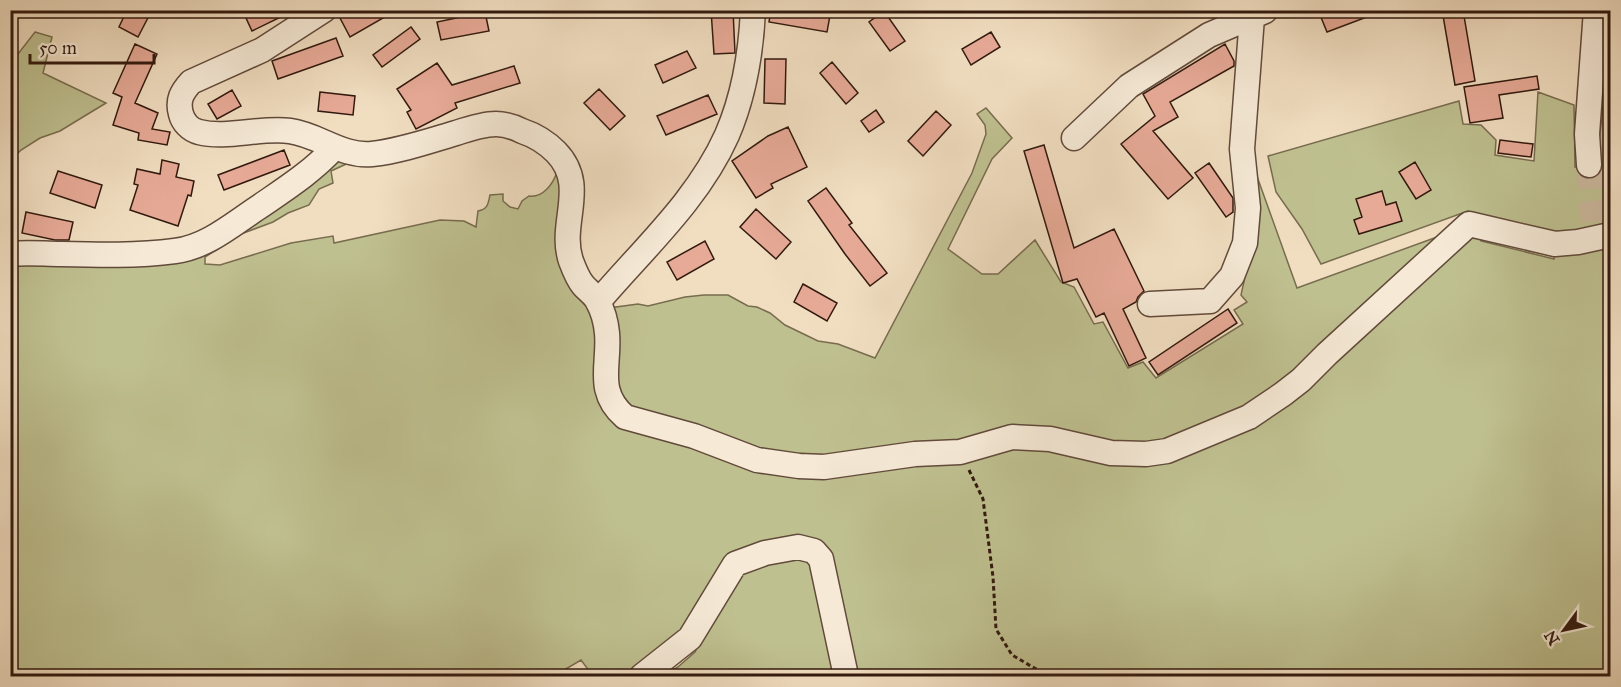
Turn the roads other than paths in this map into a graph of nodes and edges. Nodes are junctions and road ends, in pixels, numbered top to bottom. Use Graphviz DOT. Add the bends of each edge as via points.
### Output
graph roads {
  1 [pos="324,10"];
  2 [pos="753,10"];
  3 [pos="1596,10"];
  4 [pos="1260,14"];
  5 [pos="1074,138"];
  6 [pos="334,148"];
  7 [pos="1589,165"];
  8 [pos="1611,235"];
  9 [pos="10,254"];
  10 [pos="598,302"];
  11 [pos="1150,304"];
  12 [pos="642,676"];
  13 [pos="846,676"];
  1 -- 6 [label="street" via="262,50 191,82 182,91 178,105 182,119 200,132 289,131 319,139"];
  2 -- 10 [label="street" via="745,82 719,151 688,200"];
  3 -- 7 [label="street" via="1587,134"];
  4 -- 5 [label="street" via="1209,35 1129,86"];
  4 -- 11 [label="street" via="1242,149 1248,208 1245,243 1232,276 1210,301"];
  6 -- 9 [label="street" via="302,177 194,247 153,253"];
  6 -- 10 [label="street" via="371,154 494,124 539,139 564,160 570,173 570,258 582,284"];
  8 -- 10 [label="street" via="1555,244 1469,224 1283,394 1249,417 1167,451 1146,454 1111,453 1050,439 1021,437 960,452 824,467 757,460 694,436 625,417 617,410 606,387 607,334"];
  12 -- 13 [label="street" via="690,638 735,564 798,547 814,551 821,559"];
}
